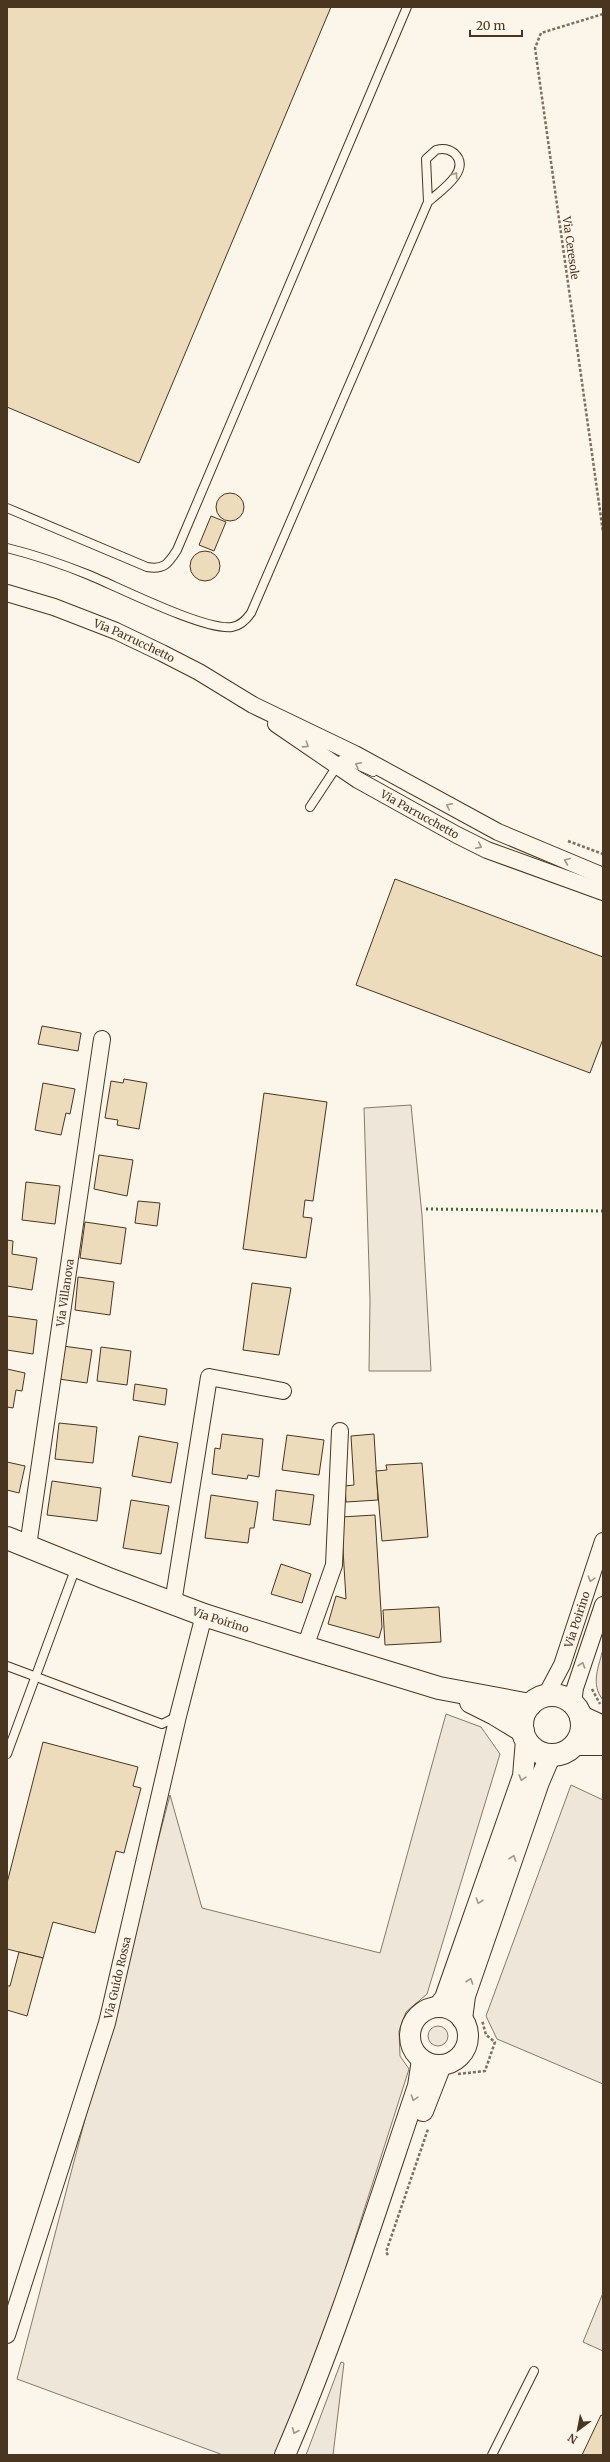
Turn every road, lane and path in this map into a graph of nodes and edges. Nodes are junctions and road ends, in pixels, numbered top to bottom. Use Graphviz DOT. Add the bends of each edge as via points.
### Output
graph roads {
  1 [pos="407,7"];
  2 [pos="603,14"];
  3 [pos="428,202"];
  4 [pos="7,508"];
  5 [pos="603,532"];
  6 [pos="7,548"];
  7 [pos="7,593"];
  8 [pos="253,705"];
  9 [pos="336,765"];
  10 [pos="432,797"];
  11 [pos="310,807"];
  12 [pos="603,876"];
  13 [pos="603,892"];
  14 [pos="102,1039"];
  15 [pos="283,1391"];
  16 [pos="340,1431"];
  17 [pos="7,1538"];
  18 [pos="603,1542"];
  19 [pos="28,1546"];
  20 [pos="76,1566"];
  21 [pos="173,1603"];
  22 [pos="603,1604"];
  23 [pos="204,1615"];
  24 [pos="305,1647"];
  25 [pos="7,1666"];
  26 [pos="36,1676"];
  27 [pos="591,1686"];
  28 [pos="439,1688"];
  29 [pos="538,1700"];
  30 [pos="603,1707"];
  31 [pos="577,1710"];
  32 [pos="178,1716"];
  33 [pos="603,1727"];
  34 [pos="524,1735"];
  35 [pos="576,1744"];
  36 [pos="603,1744"];
  37 [pos="7,1754"];
  38 [pos="554,1754"];
  39 [pos="438,2007"];
  40 [pos="462,2019"];
  41 [pos="422,2060"];
  42 [pos="441,2065"];
  43 [pos="7,2335"];
  44 [pos="534,2371"];
  45 [pos="285,2455"];
  46 [pos="300,2455"];
  47 [pos="492,2455"];
  1 -- 4 [label="lane" via="177,550 167,566 158,569 147,567"];
  2 -- 5 [label="path, Via Ceresole" via="540,33 535,48"];
  3 -- 3 [label="lane, one-way" via="456,176 459,162 456,154 449,150 436,150 426,159"];
  3 -- 6 [label="lane" via="251,614 243,623 232,628 195,620 40,556"];
  7 -- 8 [label="street, Via Parrucchetto" via="54,606 116,631 199,672"];
  8 -- 9 [label="street, Via Parrucchetto, one-way" via="286,732"];
  8 -- 10 [label="street, Via Parrucchetto" via="355,754"];
  10 -- 9 [label="lane, one-way" via="414,793 344,759"];
  9 -- 11 [label="lane"];
  9 -- 13 [label="street, Via Parrucchetto, one-way" via="410,811 487,850"];
  12 -- 10 [label="street, Via Parrucchetto, one-way" via="498,832"];
  14 -- 19 [label="street, Via Villanova"];
  15 -- 21 [label="street" via="209,1377"];
  16 -- 24 [label="street" via="334,1565"];
  17 -- 19 [label="main road, Via Poirino"];
  18 -- 29 [label="street, Via Poirino, one-way" via="562,1665"];
  19 -- 20 [label="main road, Via Poirino"];
  20 -- 21 [label="main road, Via Poirino"];
  20 -- 26 [label="lane"];
  21 -- 23 [label="main road, Via Poirino"];
  31 -- 22 [label="street, Via Poirino, one-way" via="579,1675"];
  23 -- 24 [label="main road, Via Poirino"];
  23 -- 32 [label="street, Via Guido Rossa"];
  24 -- 28 [label="main road, Via Poirino"];
  25 -- 26 [label="lane"];
  26 -- 32 [label="lane" via="162,1724"];
  26 -- 37 [label="lane"];
  27 -- 30 [label="path"];
  28 -- 29 [label="main road, Via Poirino"];
  28 -- 34 [label="main road, Via Poirino" via="496,1714"];
  29 -- 31 [label="main road" via="556,1695"];
  29 -- 34 [label="main road" via="523,1717"];
  31 -- 33 [label="main road"];
  31 -- 35 [label="main road" via="580,1735"];
  32 -- 43 [label="street, Via Guido Rossa" via="107,2022"];
  34 -- 38 [label="main road" via="538,1751"];
  34 -- 39 [label="street, one-way" via="523,1776 445,1998"];
  35 -- 36 [label="main road"];
  35 -- 38 [label="main road" via="570,1749"];
  40 -- 38 [label="street, one-way" via="465,1996 539,1782"];
  39 -- 40 [label="street" via="447,2008"];
  39 -- 41 [label="street" via="421,2013 411,2028 411,2046"];
  40 -- 42 [label="street" via="468,2036 466,2046 457,2059"];
  41 -- 42 [label="street"];
  41 -- 45 [label="street, one-way" via="418,2086 359,2261 311,2395"];
  42 -- 46 [label="street"];
  44 -- 47 [label="lane"];
}
